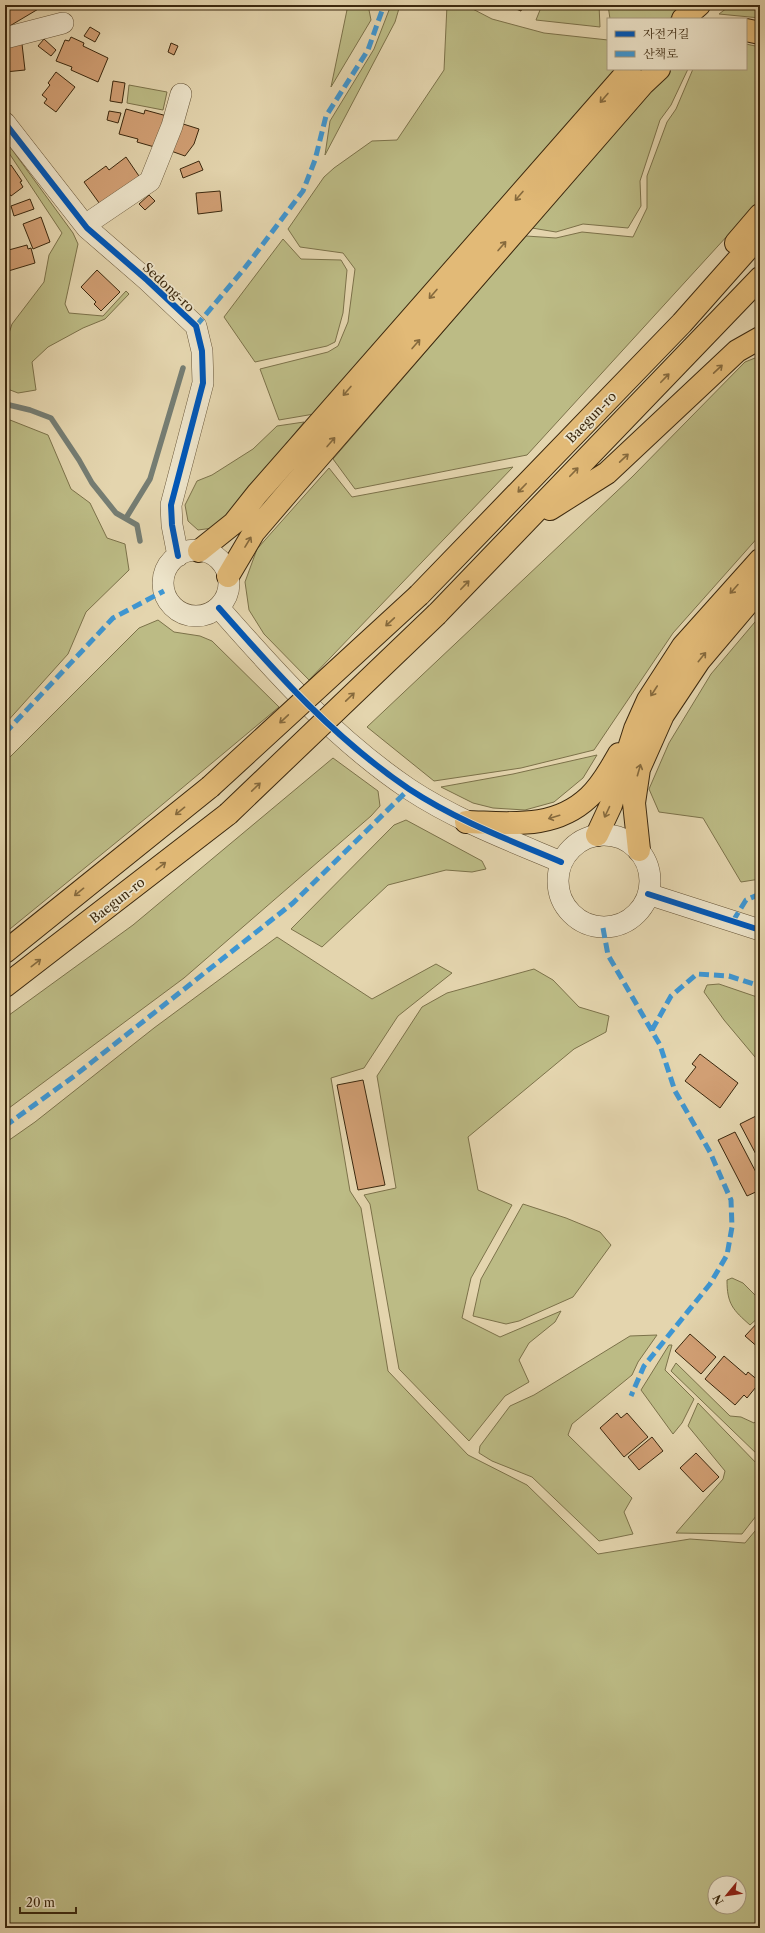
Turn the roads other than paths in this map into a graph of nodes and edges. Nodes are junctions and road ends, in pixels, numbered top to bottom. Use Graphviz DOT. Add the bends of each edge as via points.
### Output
graph roads {
  1 [pos="699,5"];
  2 [pos="684,18"];
  3 [pos="63,24"];
  4 [pos="747,30"];
  5 [pos="760,34"];
  6 [pos="5,38"];
  7 [pos="629,70"];
  8 [pos="658,70"];
  9 [pos="181,94"];
  10 [pos="5,123"];
  11 [pos="760,215"];
  12 [pos="85,225"];
  13 [pos="760,235"];
  14 [pos="760,278"];
  15 [pos="760,338"];
  16 [pos="540,470"];
  17 [pos="522,526"];
  18 [pos="199,551"];
  19 [pos="178,556"];
  20 [pos="760,560"];
  21 [pos="228,576"];
  22 [pos="760,589"];
  23 [pos="219,608"];
  24 [pos="634,729"];
  25 [pos="466,822"];
  26 [pos="597,835"];
  27 [pos="639,850"];
  28 [pos="561,862"];
  29 [pos="648,894"];
  30 [pos="760,930"];
  31 [pos="5,952"];
  32 [pos="5,986"];
  1 -- 2 [label="highway"];
  3 -- 6 [label="street"];
  4 -- 5 [label="highway"];
  7 -- 18 [label="highway, one-way" via="234,523"];
  21 -- 8 [label="highway, one-way" via="254,532 643,84"];
  9 -- 12 [label="street" via="172,126 150,181"];
  10 -- 12 [label="street, Sedong-ro"];
  11 -- 16 [label="highway"];
  12 -- 19 [label="street, Sedong-ro" via="196,326 202,351 202,383 170,505"];
  13 -- 16 [label="highway, Baegun-ro" via="682,323"];
  17 -- 14 [label="highway, Baegun-ro, one-way"];
  17 -- 15 [label="highway, one-way" via="607,473 736,351"];
  16 -- 31 [label="highway, Baegun-ro, one-way, bridge" via="419,596 210,787"];
  32 -- 17 [label="highway, Baegun-ro, one-way, bridge" via="228,814 438,614"];
  18 -- 19 [label="street" via="183,552"];
  18 -- 21 [label="street" via="206,551 216,557 224,565"];
  19 -- 23 [label="street" via="167,566 163,576 162,587 171,606 180,613 200,617"];
  20 -- 24 [label="highway, one-way" via="683,646 648,700"];
  21 -- 23 [label="street" via="226,598"];
  27 -- 22 [label="highway, one-way" via="634,803 639,769 663,715 699,661"];
  23 -- 25 [label="street" via="290,688 352,746 409,789"];
  24 -- 25 [label="highway, one-way" via="590,797 565,814 533,823"];
  24 -- 26 [label="highway, one-way" via="611,805"];
  25 -- 28 [label="street"];
  26 -- 27 [label="street" via="612,835 627,840"];
  26 -- 28 [label="street" via="582,840 570,849"];
  27 -- 29 [label="street" via="647,864 650,879"];
  28 -- 29 [label="street" via="557,876 558,892 564,906 574,917 588,925 603,928 618,926 631,919 642,908"];
  29 -- 30 [label="street"];
}
